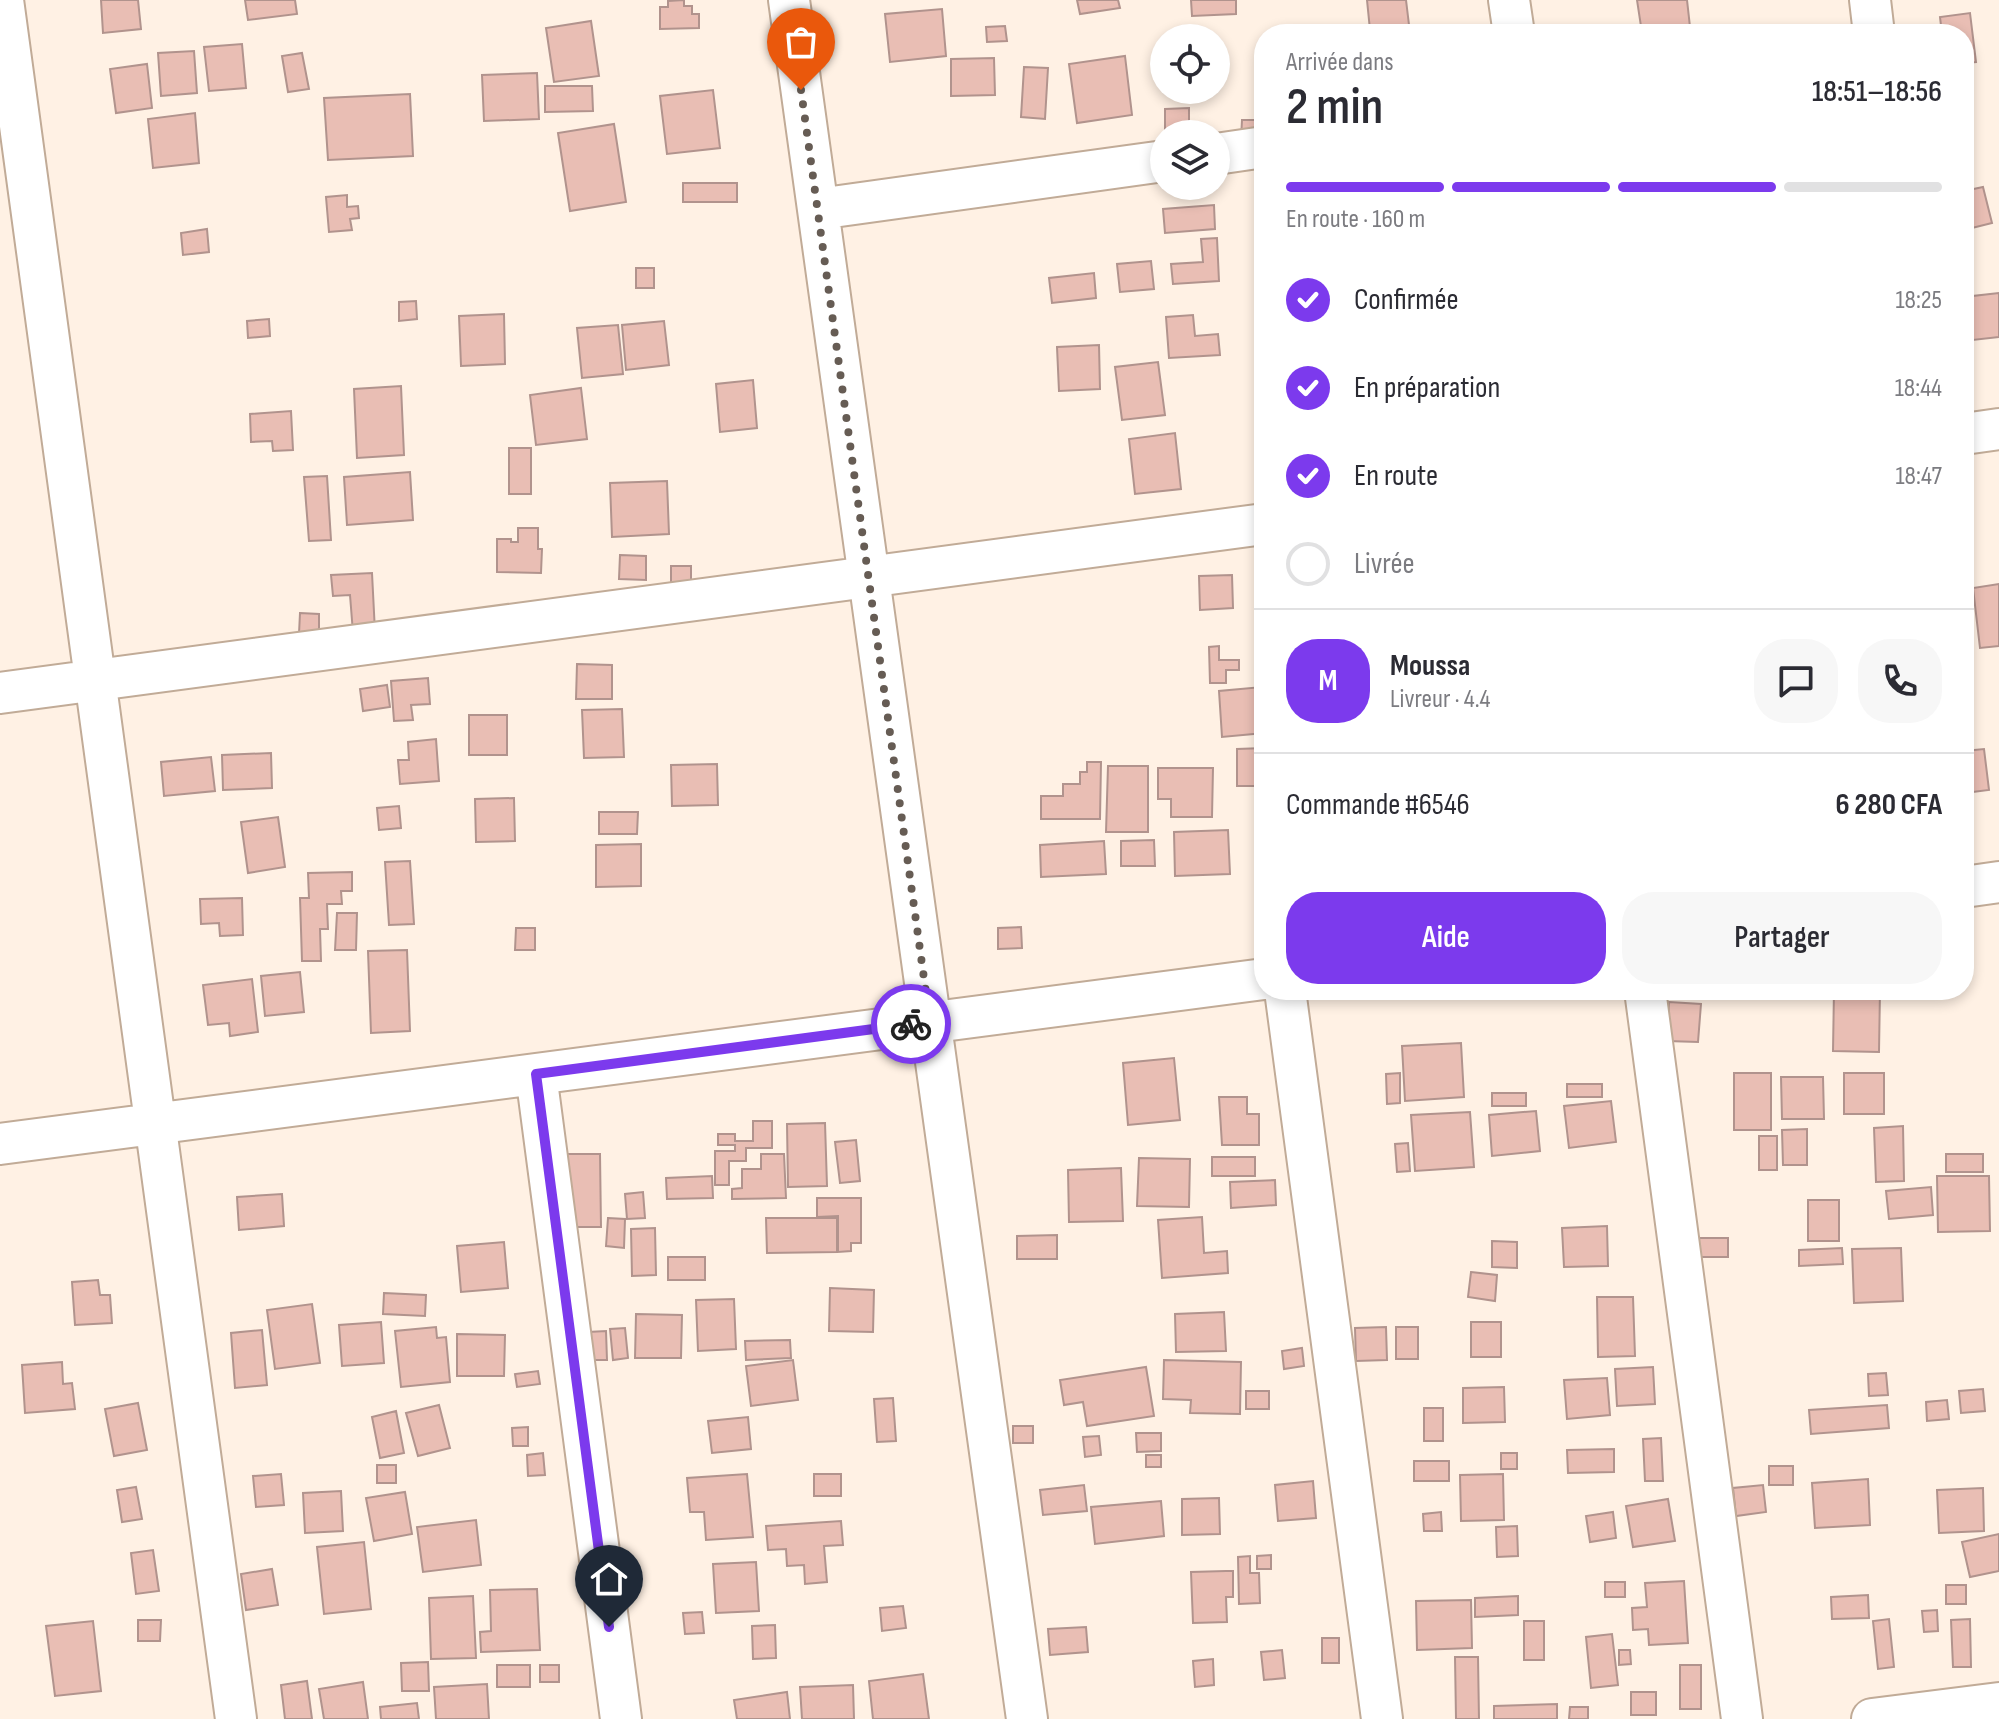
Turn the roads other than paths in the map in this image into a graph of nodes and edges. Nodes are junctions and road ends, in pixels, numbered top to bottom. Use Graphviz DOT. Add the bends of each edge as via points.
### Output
graph roads {
  1 [pos="3,0"];
  2 [pos="789,0"];
  3 [pos="1509,0"];
  4 [pos="1870,0"];
  5 [pos="1513,24"];
  6 [pos="1873,24"];
  7 [pos="1254,148"];
  8 [pos="1230,152"];
  9 [pos="1150,163"];
  10 [pos="818,209"];
  11 [pos="1999,429"];
  12 [pos="1974,433"];
  13 [pos="1254,525"];
  14 [pos="869,575"];
  15 [pos="96,680"];
  16 [pos="0,693"];
  17 [pos="1999,882"];
  18 [pos="1974,886"];
  19 [pos="1254,980"];
  20 [pos="1286,1000"];
  21 [pos="1646,1000"];
  22 [pos="930,1022"];
  23 [pos="536,1074"];
  24 [pos="157,1124"];
  25 [pos="0,1144"];
  26 [pos="1999,1703"];
  27 [pos="236,1719"];
  28 [pos="621,1719"];
  29 [pos="1027,1719"];
  30 [pos="1382,1719"];
  31 [pos="1742,1719"];
  32 [pos="1872,1719"];
  1 -- 15 [label="street"];
  2 -- 10 [label="street"];
  3 -- 5 [label="street"];
  4 -- 6 [label="street"];
  7 -- 8 [label="street"];
  9 -- 10 [label="street"];
  10 -- 14 [label="street"];
  11 -- 12 [label="street"];
  13 -- 14 [label="street"];
  14 -- 15 [label="street"];
  14 -- 22 [label="street"];
  15 -- 16 [label="street"];
  15 -- 24 [label="street"];
  17 -- 18 [label="street"];
  19 -- 22 [label="street"];
  20 -- 30 [label="street"];
  21 -- 31 [label="street"];
  22 -- 23 [label="street"];
  22 -- 29 [label="street"];
  23 -- 24 [label="street"];
  23 -- 28 [label="street"];
  24 -- 25 [label="street"];
  24 -- 27 [label="street"];
  26 -- 32 [label="street"];
}
